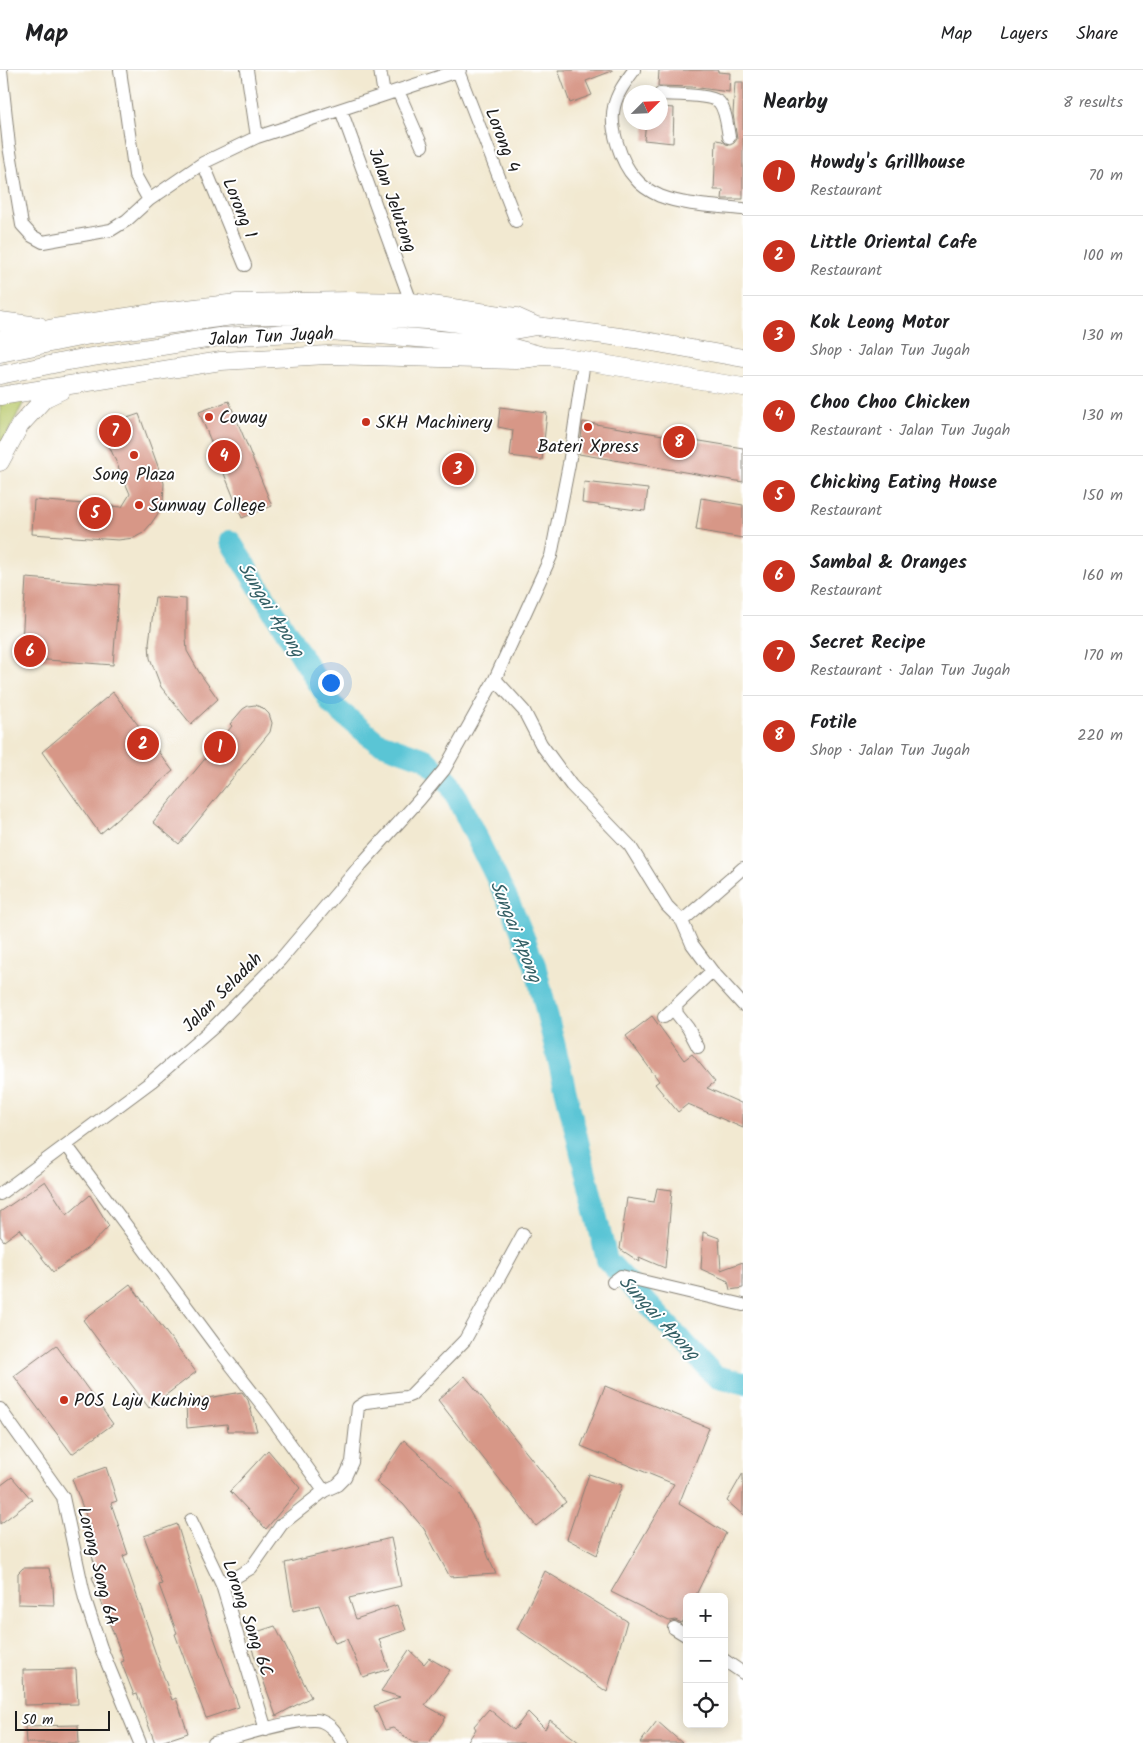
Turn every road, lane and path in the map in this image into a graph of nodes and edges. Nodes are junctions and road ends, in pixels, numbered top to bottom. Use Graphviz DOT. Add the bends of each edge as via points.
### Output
graph roads {
  1 [pos="0,70"];
  2 [pos="120,70"];
  3 [pos="247,70"];
  4 [pos="380,70"];
  5 [pos="459,70"];
  6 [pos="634,70"];
  7 [pos="628,85"];
  8 [pos="398,91"];
  9 [pos="668,94"];
  10 [pos="384,95"];
  11 [pos="623,95"];
  12 [pos="341,110"];
  13 [pos="728,136"];
  14 [pos="257,137"];
  15 [pos="4,146"];
  16 [pos="422,146"];
  17 [pos="204,163"];
  18 [pos="149,200"];
  19 [pos="743,209"];
  20 [pos="516,222"];
  21 [pos="245,265"];
  22 [pos="411,302"];
  23 [pos="0,321"];
  24 [pos="536,326"];
  25 [pos="54,328"];
  26 [pos="0,339"];
  27 [pos="0,353"];
  28 [pos="543,356"];
  29 [pos="743,358"];
  30 [pos="584,361"];
  31 [pos="0,375"];
  32 [pos="76,383"];
  33 [pos="743,387"];
  34 [pos="0,396"];
  35 [pos="0,462"];
  36 [pos="495,679"];
  37 [pos="743,868"];
  38 [pos="682,921"];
  39 [pos="712,971"];
  40 [pos="743,1005"];
  41 [pos="676,1006"];
  42 [pos="664,1017"];
  43 [pos="698,1046"];
  44 [pos="67,1146"];
  45 [pos="0,1194"];
  46 [pos="523,1234"];
  47 [pos="617,1279"];
  48 [pos="743,1305"];
  49 [pos="0,1409"];
  50 [pos="324,1492"];
  51 [pos="191,1520"];
  52 [pos="222,1585"];
  53 [pos="674,1628"];
  54 [pos="683,1634"];
  55 [pos="728,1663"];
  56 [pos="743,1673"];
  57 [pos="266,1730"];
  58 [pos="140,1743"];
  59 [pos="214,1743"];
  60 [pos="343,1743"];
  1 -- 15 [label="street"];
  2 -- 18 [label="street" via="135,175"];
  3 -- 14 [label="street"];
  4 -- 10 [label="street"];
  5 -- 8 [label="street"];
  5 -- 20 [label="street, Lorong 4"];
  6 -- 7 [label="street"];
  8 -- 10 [label="street"];
  8 -- 16 [label="street"];
  9 -- 13 [label="street" via="700,96 718,102 724,111"];
  10 -- 12 [label="street"];
  11 -- 19 [label="street" via="614,108 614,131 621,155 635,178 660,196"];
  12 -- 14 [label="street"];
  12 -- 22 [label="street, Jalan Jelutong"];
  14 -- 17 [label="street"];
  15 -- 18 [label="street" via="22,225 43,242 111,230"];
  17 -- 18 [label="street"];
  17 -- 21 [label="street, Lorong 1"];
  22 -- 24 [label="highway, Jalan Tun Jugah" via="516,317"];
  22 -- 25 [label="highway, Jalan Tun Jugah" via="237,303"];
  23 -- 25 [label="highway"];
  24 -- 27 [label="highway, Jalan Tun Jugah" via="514,330 362,316 240,315 90,335"];
  24 -- 29 [label="highway, Jalan Tun Jugah"];
  25 -- 26 [label="highway, Jalan Tun Jugah"];
  28 -- 30 [label="highway, Jalan Tun Jugah"];
  28 -- 31 [label="highway, Jalan Tun Jugah" via="502,345 330,331 219,337"];
  28 -- 32 [label="highway, Jalan Tun Jugah" via="516,360 308,356 220,361"];
  30 -- 33 [label="highway, Jalan Tun Jugah"];
  30 -- 36 [label="street, Jalan Seladah" via="551,556"];
  32 -- 34 [label="highway, Jalan Tun Jugah"];
  32 -- 35 [label="highway" via="45,398 34,408 20,424"];
  36 -- 38 [label="street" via="524,711 541,744 571,785 630,846 667,906"];
  36 -- 44 [label="street, Jalan Seladah" via="440,775 280,960 214,1027 152,1081"];
  37 -- 38 [label="street"];
  38 -- 39 [label="street" via="692,944"];
  39 -- 40 [label="street"];
  39 -- 41 [label="street"];
  41 -- 42 [label="street"];
  41 -- 43 [label="street" via="677,1014"];
  44 -- 45 [label="street, Jalan Seladah"];
  44 -- 50 [label="street"];
  46 -- 50 [label="street" via="465,1340 411,1395 366,1402 358,1407 352,1462 345,1477"];
  47 -- 48 [label="street"];
  49 -- 58 [label="street, Lorong Song 6A" via="62,1497 85,1599 101,1648"];
  50 -- 52 [label="street" via="282,1524 251,1568"];
  51 -- 52 [label="street, Lorong Song 6C"];
  52 -- 57 [label="street, Lorong Song 6C"];
  53 -- 54 [label="street"];
  55 -- 56 [label="street"];
  57 -- 59 [label="street"];
  57 -- 60 [label="street" via="297,1722 320,1721 332,1727"];
}
